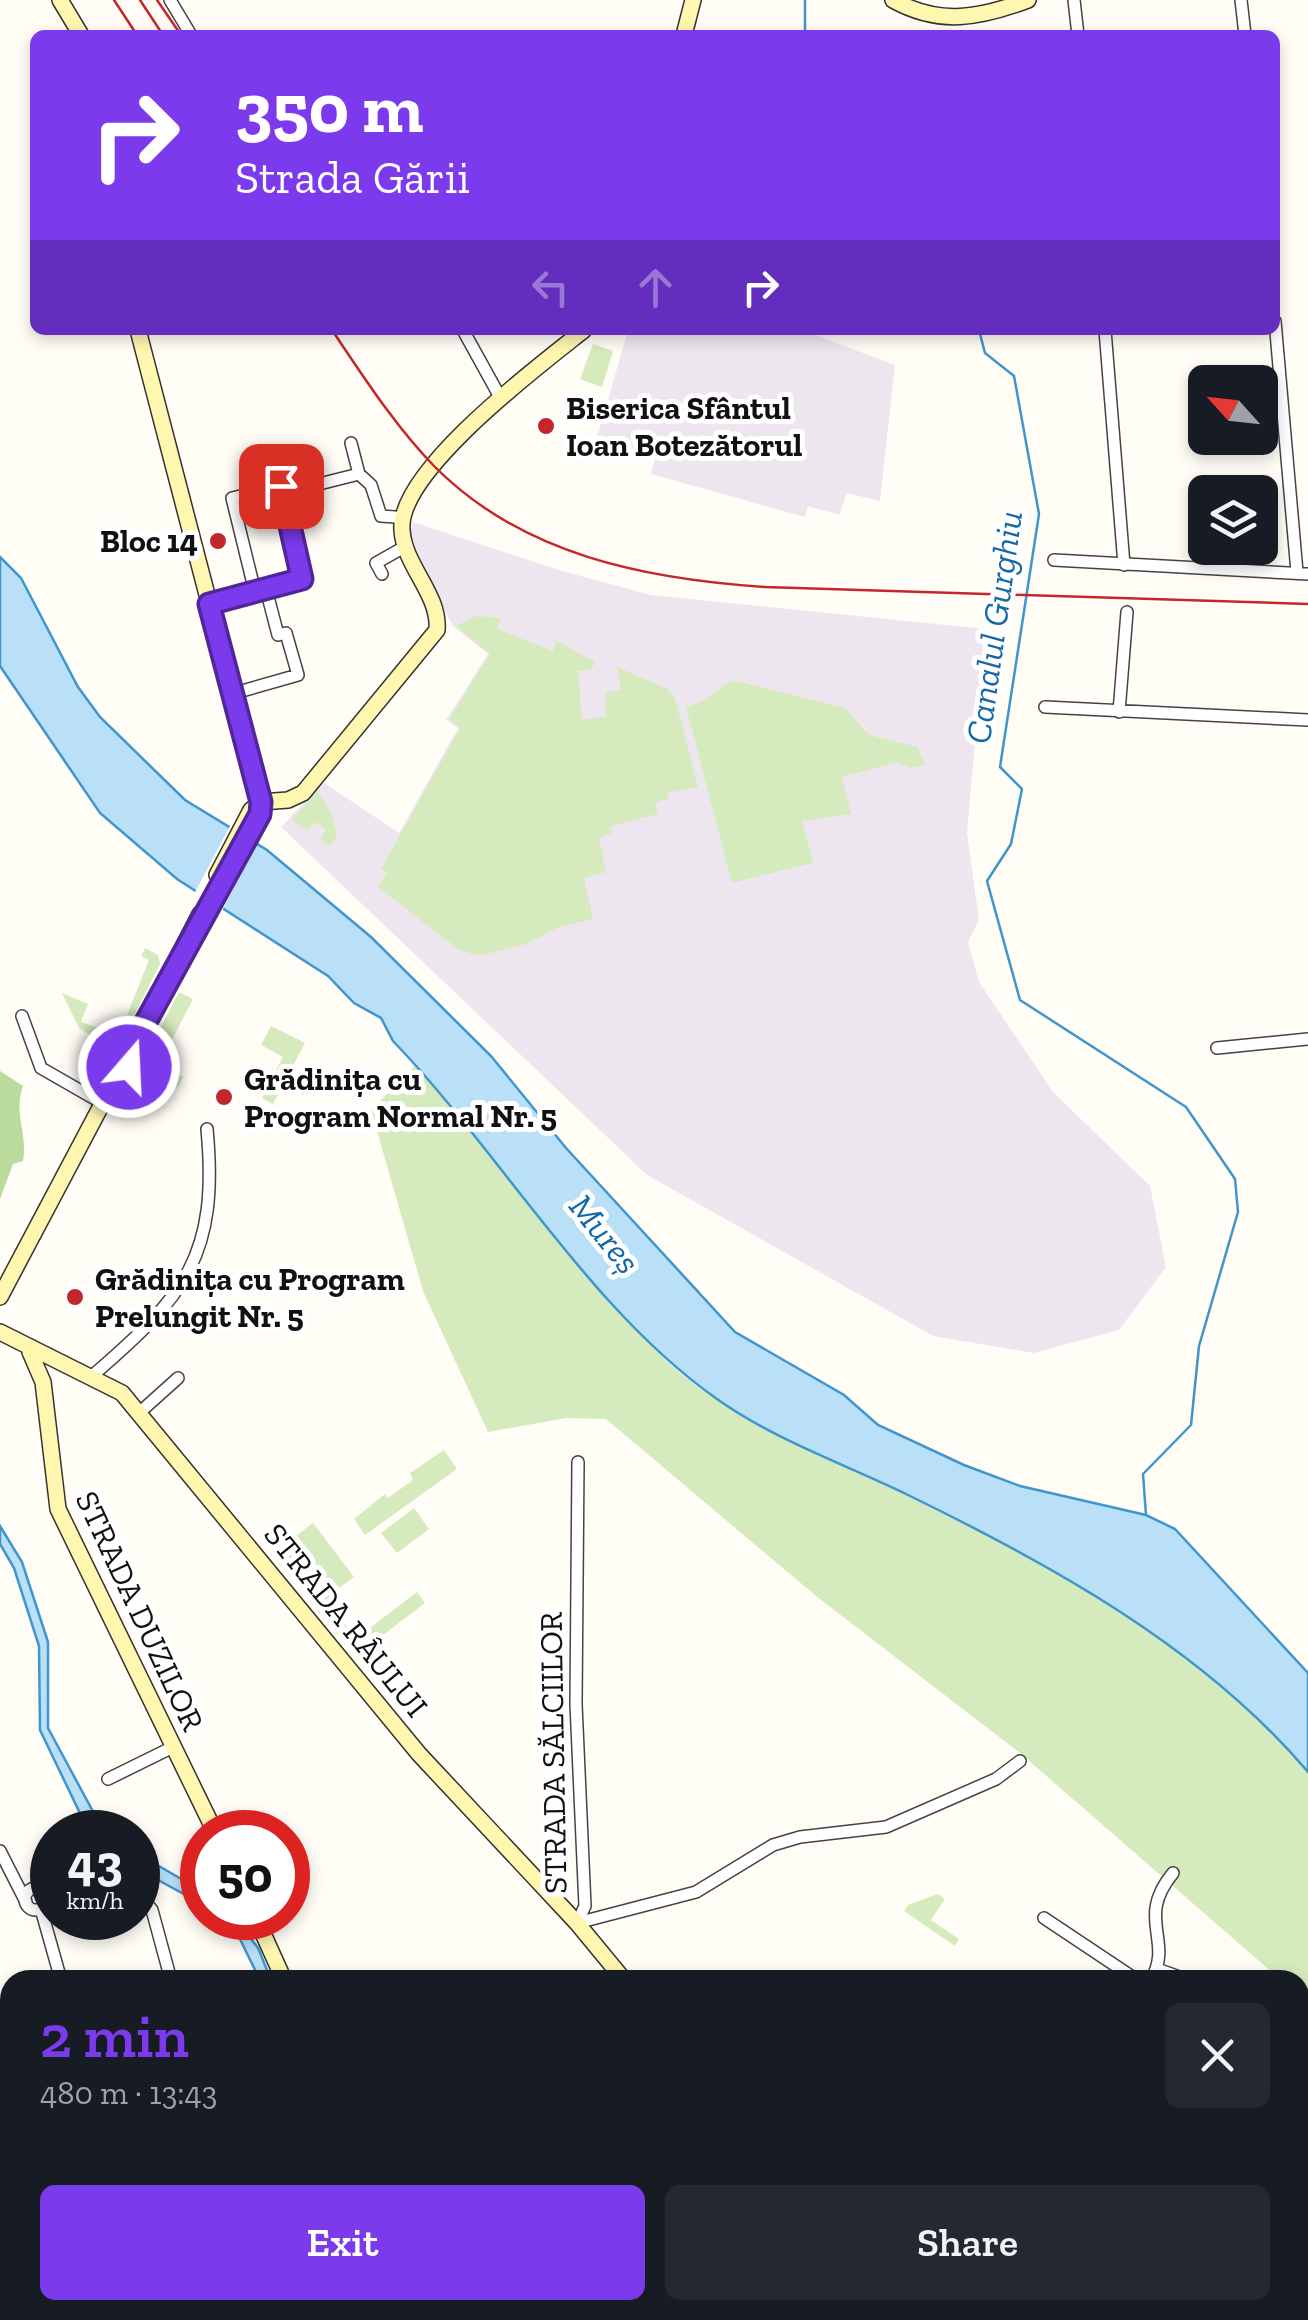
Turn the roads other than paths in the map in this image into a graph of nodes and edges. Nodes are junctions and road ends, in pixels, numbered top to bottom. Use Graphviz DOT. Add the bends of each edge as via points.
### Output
graph roads {
  1 [pos="60,0"];
  2 [pos="170,0"];
  3 [pos="693,0"];
  4 [pos="893,0"];
  5 [pos="1028,0"];
  6 [pos="1074,0"];
  7 [pos="1241,0"];
  8 [pos="1004,4"];
  9 [pos="78,30"];
  10 [pos="188,30"];
  11 [pos="685,30"];
  12 [pos="1077,30"];
  13 [pos="1244,30"];
  14 [pos="139,335"];
  15 [pos="465,335"];
  16 [pos="578,335"];
  17 [pos="1105,335"];
  18 [pos="1277,335"];
  19 [pos="500,397"];
  20 [pos="350,444"];
  21 [pos="358,474"];
  22 [pos="283,493"];
  23 [pos="395,517"];
  24 [pos="399,550"];
  25 [pos="1054,560"];
  26 [pos="1124,565"];
  27 [pos="1303,573"];
  28 [pos="382,574"];
  29 [pos="261,591"];
  30 [pos="209,604"];
  31 [pos="1127,612"];
  32 [pos="242,690"];
  33 [pos="1045,707"];
  34 [pos="1119,712"];
  35 [pos="1308,720"];
  36 [pos="257,809"];
  37 [pos="22,1016"];
  38 [pos="1308,1039"];
  39 [pos="1217,1048"];
  40 [pos="102,1104"];
  41 [pos="207,1128"];
  42 [pos="0,1297"];
  43 [pos="0,1332"];
  44 [pos="28,1349"];
  45 [pos="92,1376"];
  46 [pos="178,1378"];
  47 [pos="138,1412"];
  48 [pos="578,1462"];
  49 [pos="173,1747"];
  50 [pos="1020,1761"];
  51 [pos="108,1779"];
  52 [pos="204,1810"];
  53 [pos="0,1851"];
  54 [pos="1173,1872"];
  55 [pos="30,1893"];
  56 [pos="1044,1918"];
  57 [pos="577,1923"];
  58 [pos="160,1939"];
  59 [pos="49,1940"];
  60 [pos="266,1940"];
  61 [pos="58,1970"];
  62 [pos="168,1970"];
  63 [pos="279,1970"];
  64 [pos="616,1970"];
  65 [pos="1122,1970"];
  66 [pos="1154,1970"];
  1 -- 9 [label="main road"];
  2 -- 10 [label="street"];
  3 -- 11 [label="main road"];
  4 -- 8 [label="main road" via="921,14 951,18"];
  5 -- 8 [label="main road"];
  6 -- 12 [label="street"];
  7 -- 13 [label="street"];
  14 -- 30 [label="main road"];
  15 -- 19 [label="street"];
  16 -- 19 [label="main road"];
  17 -- 26 [label="street"];
  18 -- 27 [label="street"];
  19 -- 36 [label="main road" via="410,494 402,531 436,611 437,630 302,792"];
  20 -- 21 [label="street"];
  21 -- 22 [label="street"];
  21 -- 23 [label="street" via="370,485 381,516"];
  22 -- 29 [label="street" via="302,579"];
  22 -- 29 [label="street" via="281,486 232,498"];
  24 -- 28 [label="street" via="376,563"];
  25 -- 26 [label="street"];
  26 -- 27 [label="street"];
  29 -- 30 [label="street"];
  29 -- 32 [label="street" via="278,635 286,634 298,675"];
  30 -- 36 [label="main road"];
  31 -- 34 [label="street"];
  33 -- 34 [label="street"];
  34 -- 35 [label="street"];
  36 -- 40 [label="main road"];
  37 -- 40 [label="street" via="40,1068"];
  38 -- 39 [label="street"];
  40 -- 42 [label="main road"];
  41 -- 45 [label="street" via="208,1211 190,1275 156,1320"];
  43 -- 44 [label="main road, STRADA RÂULUI"];
  44 -- 45 [label="main road, STRADA RÂULUI"];
  44 -- 49 [label="main road, STRADA DUZILOR" via="43,1382 58,1509"];
  45 -- 47 [label="main road, STRADA RÂULUI" via="122,1393"];
  46 -- 47 [label="street"];
  47 -- 57 [label="main road, STRADA RÂULUI" via="431,1767"];
  48 -- 57 [label="street, STRADA SĂLCIILOR" via="576,1704 584,1906"];
  49 -- 51 [label="street"];
  49 -- 52 [label="main road, STRADA DUZILOR"];
  50 -- 57 [label="street, STRADA SĂLCIILOR" via="996,1779 886,1828 800,1836 696,1892"];
  53 -- 55 [label="street" via="14,1883"];
  54 -- 66 [label="street" via="1153,1907"];
  56 -- 65 [label="street"];
  57 -- 64 [label="main road, STRADA RÂULUI"];
  58 -- 62 [label="street"];
  59 -- 61 [label="street"];
  60 -- 63 [label="main road"];
}
